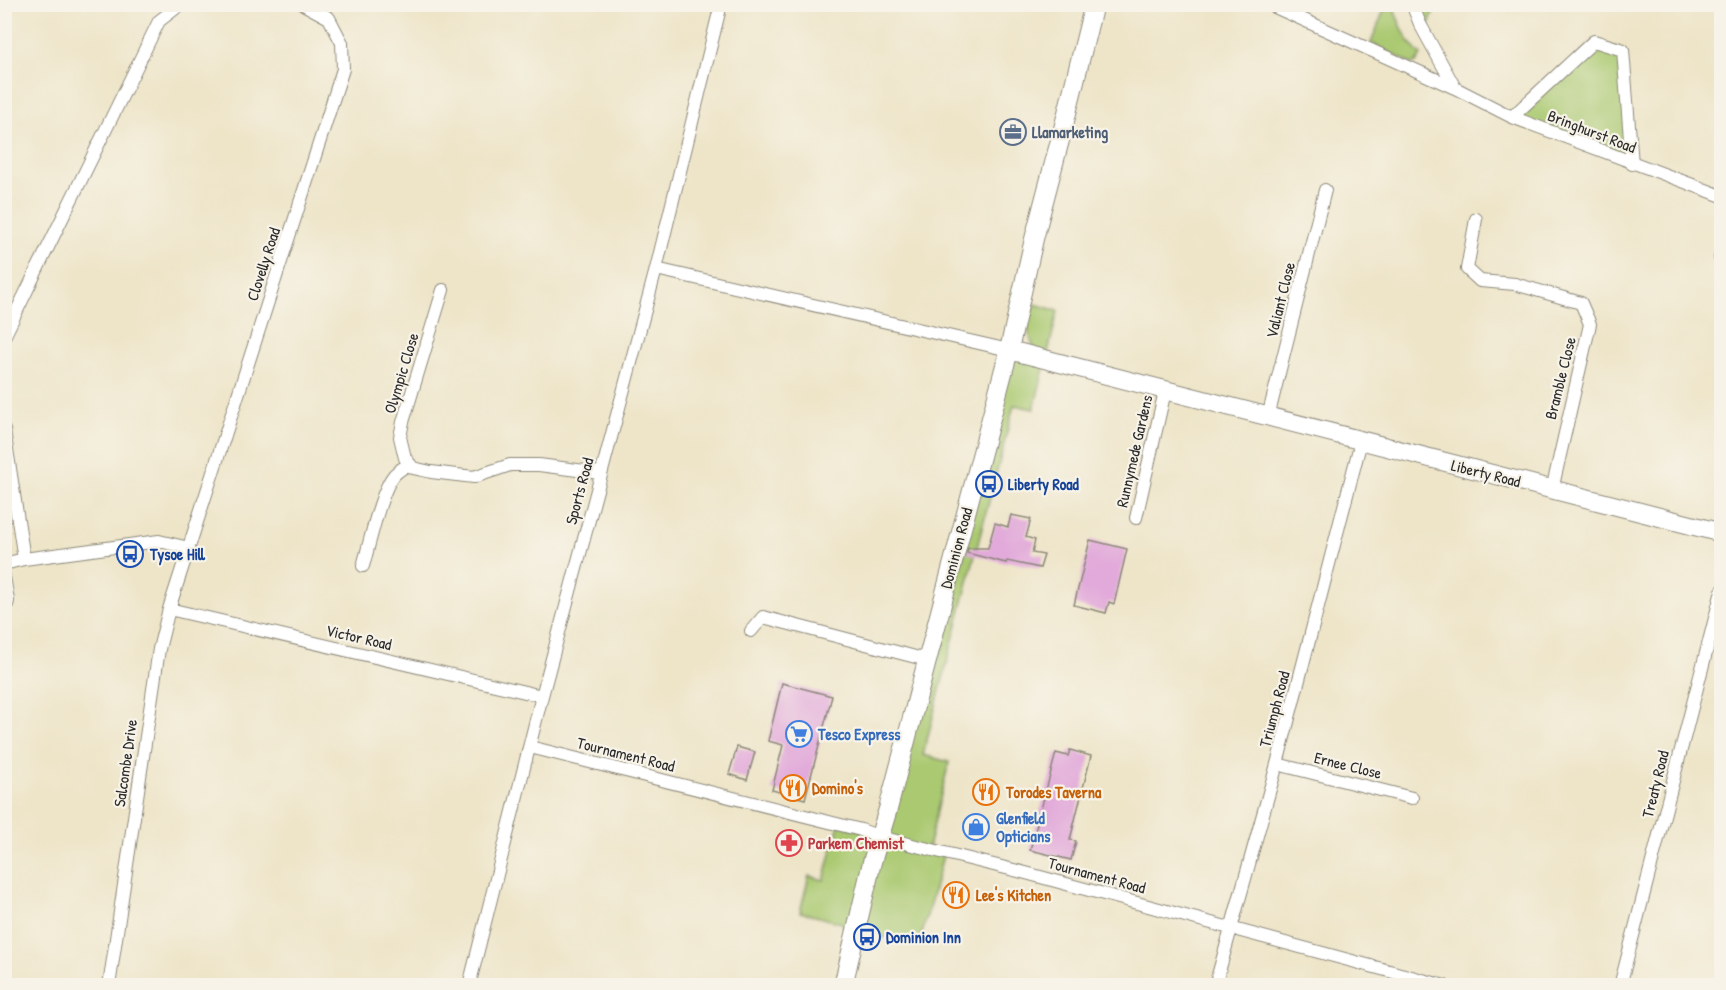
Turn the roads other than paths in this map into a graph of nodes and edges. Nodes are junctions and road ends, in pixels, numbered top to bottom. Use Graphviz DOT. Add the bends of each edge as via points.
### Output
graph roads {
  1 [pos="181,4"];
  2 [pos="303,4"];
  3 [pos="721,4"];
  4 [pos="1094,4"];
  5 [pos="1274,4"];
  6 [pos="1412,4"];
  7 [pos="1455,88"];
  8 [pos="1512,117"];
  9 [pos="1632,164"];
  10 [pos="1325,190"];
  11 [pos="1722,196"];
  12 [pos="1476,219"];
  13 [pos="656,268"];
  14 [pos="443,290"];
  15 [pos="4,337"];
  16 [pos="1009,350"];
  17 [pos="1165,391"];
  18 [pos="1268,417"];
  19 [pos="4,430"];
  20 [pos="1361,441"];
  21 [pos="410,464"];
  22 [pos="600,473"];
  23 [pos="1551,490"];
  24 [pos="1136,518"];
  25 [pos="1722,533"];
  26 [pos="189,548"];
  27 [pos="24,559"];
  28 [pos="4,564"];
  29 [pos="363,566"];
  30 [pos="4,576"];
  31 [pos="1722,591"];
  32 [pos="169,609"];
  33 [pos="4,615"];
  34 [pos="751,631"];
  35 [pos="927,660"];
  36 [pos="542,696"];
  37 [pos="530,747"];
  38 [pos="1276,764"];
  39 [pos="1412,798"];
  40 [pos="880,837"];
  41 [pos="1231,928"];
  42 [pos="109,986"];
  43 [pos="469,986"];
  44 [pos="843,986"];
  45 [pos="1215,986"];
  46 [pos="1445,986"];
  47 [pos="1620,986"];
  1 -- 15 [label="street" via="159,21"];
  2 -- 26 [label="street, Clovelly Road" via="329,18 342,43 343,69"];
  3 -- 13 [label="street, Sports Road"];
  4 -- 16 [label="street, Dominion Road"];
  5 -- 7 [label="street, Bringhurst Road"];
  6 -- 7 [label="street"];
  7 -- 8 [label="street, Bringhurst Road"];
  8 -- 9 [label="street, Bringhurst Road"];
  8 -- 9 [label="street" via="1594,41 1623,50"];
  9 -- 11 [label="street, Bringhurst Road"];
  10 -- 18 [label="street, Valiant Close"];
  12 -- 23 [label="street, Bramble Close" via="1467,269 1480,281 1515,284 1581,303 1590,324"];
  13 -- 16 [label="street, Liberty Road"];
  13 -- 22 [label="street, Sports Road"];
  14 -- 21 [label="street, Olympic Close" via="400,437"];
  16 -- 17 [label="street, Liberty Road"];
  16 -- 35 [label="street, Dominion Road"];
  17 -- 18 [label="street, Liberty Road"];
  17 -- 24 [label="street, Runnymede Gardens"];
  18 -- 20 [label="street, Liberty Road"];
  19 -- 27 [label="street"];
  20 -- 23 [label="street, Liberty Road"];
  20 -- 38 [label="street, Triumph Road"];
  21 -- 22 [label="street" via="431,472 474,477 510,465"];
  21 -- 29 [label="street" via="393,476 384,493"];
  22 -- 36 [label="street, Sports Road"];
  23 -- 25 [label="street, Liberty Road"];
  26 -- 27 [label="street" via="159,541"];
  26 -- 32 [label="street, Salcombe Drive"];
  27 -- 28 [label="street"];
  30 -- 33 [label="street" via="8,601"];
  31 -- 47 [label="street, Treaty Road"];
  32 -- 36 [label="street, Victor Road"];
  32 -- 42 [label="street, Salcombe Drive" via="159,649"];
  34 -- 35 [label="street" via="764,617"];
  35 -- 40 [label="street, Dominion Road"];
  36 -- 37 [label="street, Sports Road"];
  37 -- 40 [label="street, Tournament Road"];
  37 -- 43 [label="street, Sports Road"];
  38 -- 39 [label="street, Ernee Close"];
  38 -- 41 [label="street, Triumph Road"];
  40 -- 41 [label="street, Tournament Road"];
  40 -- 44 [label="street, Dominion Road"];
  41 -- 45 [label="street, Triumph Road"];
  41 -- 46 [label="street, Tournament Road"];
}
